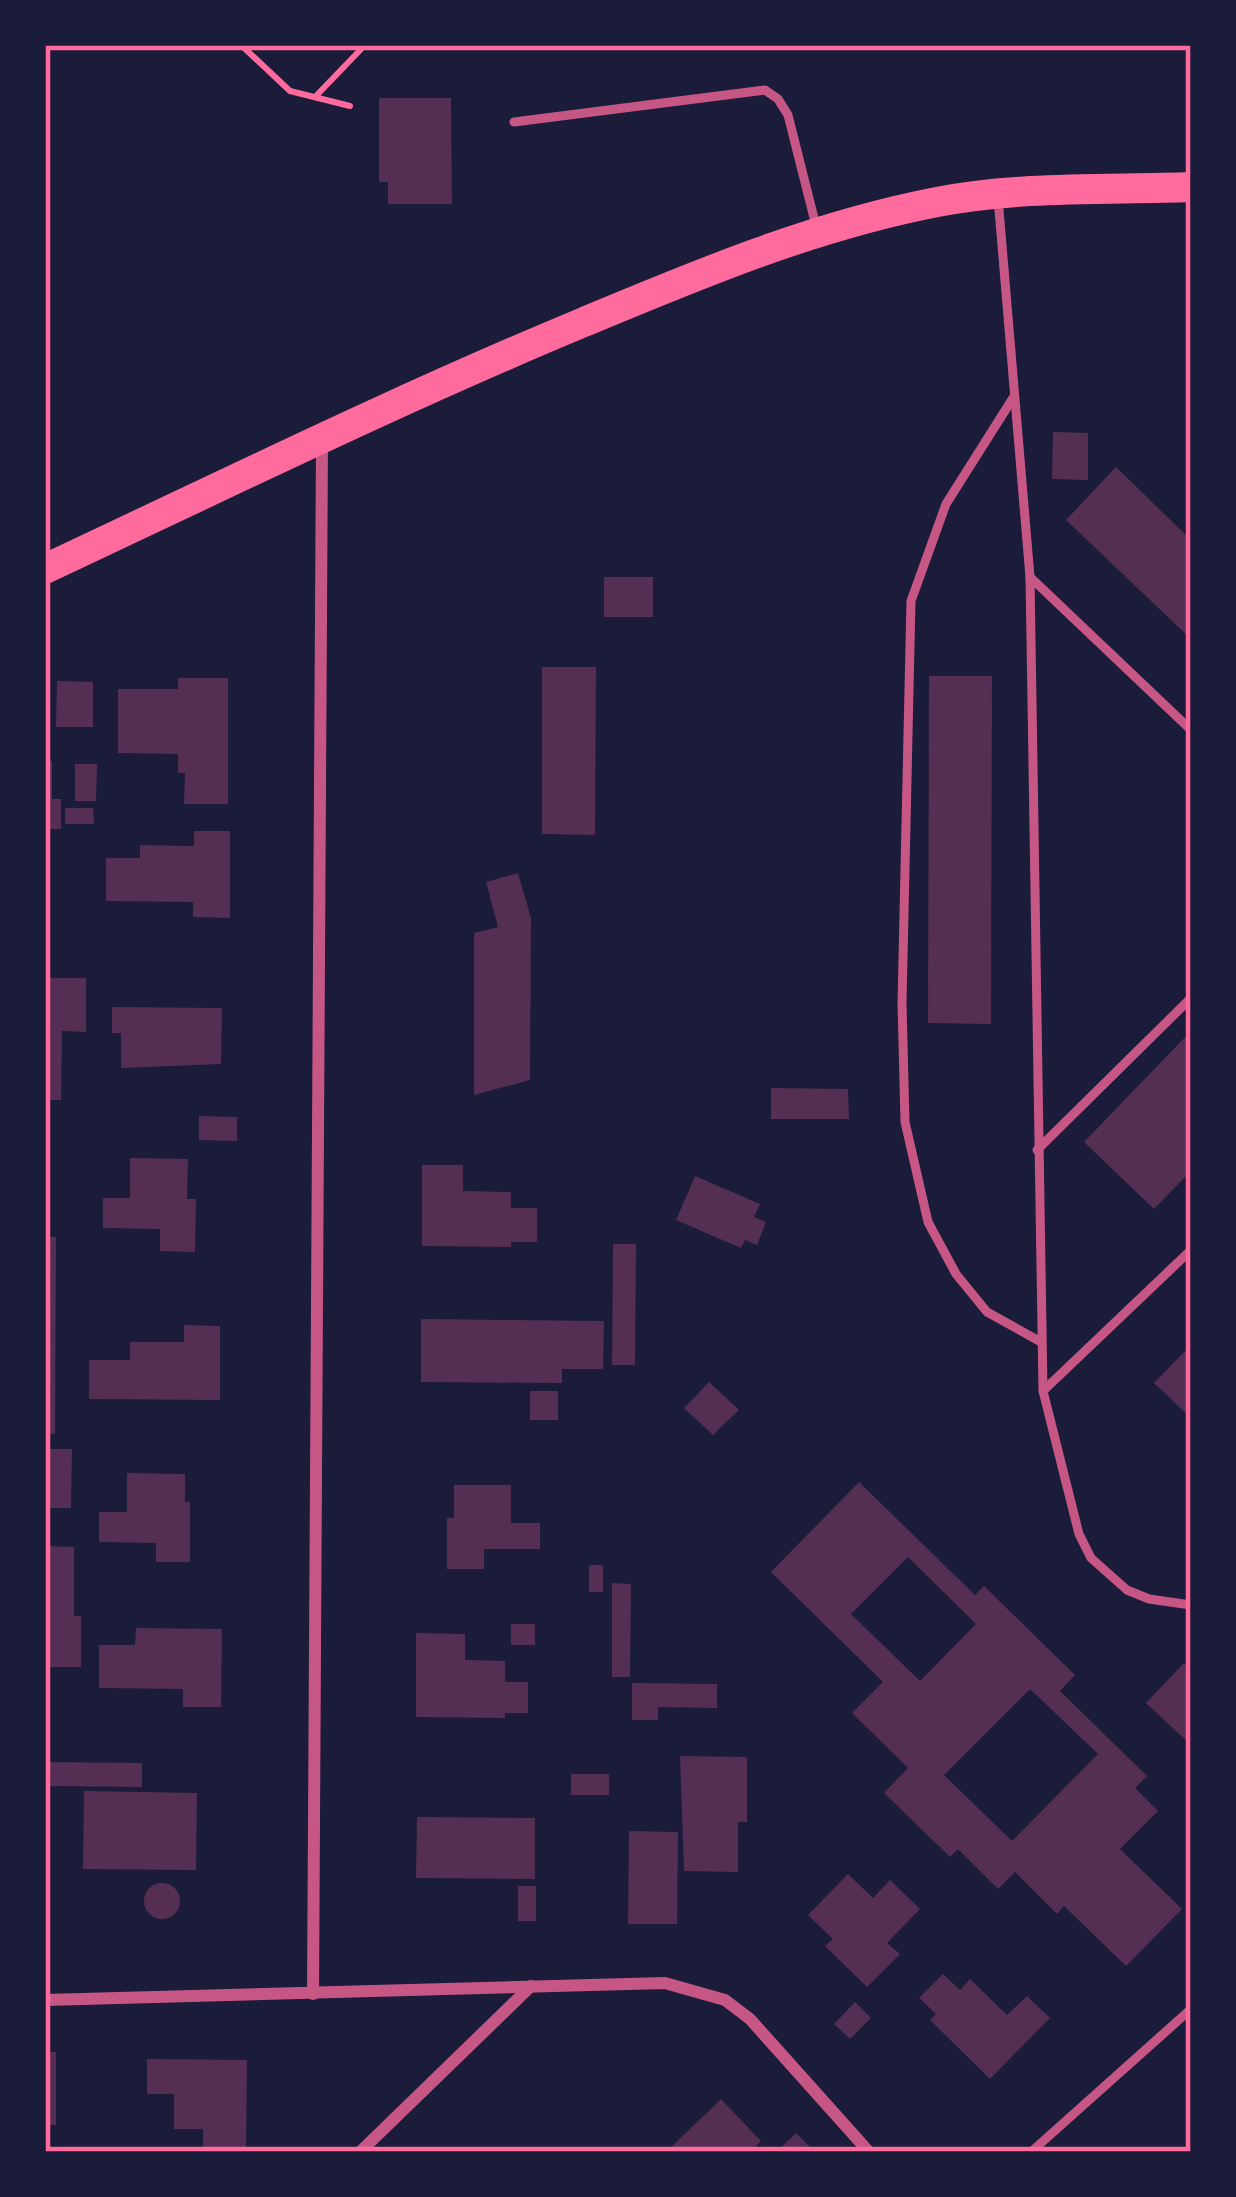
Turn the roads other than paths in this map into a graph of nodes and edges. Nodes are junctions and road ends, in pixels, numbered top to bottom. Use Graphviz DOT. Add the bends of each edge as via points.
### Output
graph roads {
  1 [pos="514,122"];
  2 [pos="1191,188"];
  3 [pos="998,193"];
  4 [pos="817,231"];
  5 [pos="1013,398"];
  6 [pos="322,439"];
  7 [pos="45,569"];
  8 [pos="1030,577"];
  9 [pos="1191,730"];
  10 [pos="1191,998"];
  11 [pos="1036,1150"];
  12 [pos="1191,1250"];
  13 [pos="1041,1342"];
  14 [pos="1043,1391"];
  15 [pos="1191,1605"];
  16 [pos="531,1985"];
  17 [pos="313,1994"];
  18 [pos="45,2000"];
  19 [pos="1191,2008"];
  20 [pos="360,2152"];
  21 [pos="869,2152"];
  22 [pos="1031,2152"];
  1 -- 4 [label="lane" via="765,90 788,115"];
  2 -- 3 [label="highway"];
  3 -- 4 [label="highway"];
  3 -- 5 [label="lane"];
  4 -- 6 [label="highway" via="519,349"];
  5 -- 8 [label="lane"];
  5 -- 13 [label="lane" via="946,504 911,601 905,1122 928,1222 956,1274 987,1312"];
  6 -- 7 [label="highway"];
  6 -- 17 [label="street"];
  8 -- 9 [label="lane"];
  8 -- 11 [label="lane"];
  10 -- 11 [label="lane"];
  11 -- 13 [label="lane"];
  12 -- 14 [label="lane"];
  13 -- 14 [label="lane"];
  14 -- 15 [label="lane" via="1091,1558 1127,1590"];
  16 -- 17 [label="street"];
  16 -- 20 [label="street"];
  16 -- 21 [label="street" via="665,1983 725,2000"];
  17 -- 18 [label="street"];
  19 -- 22 [label="lane"];
}
